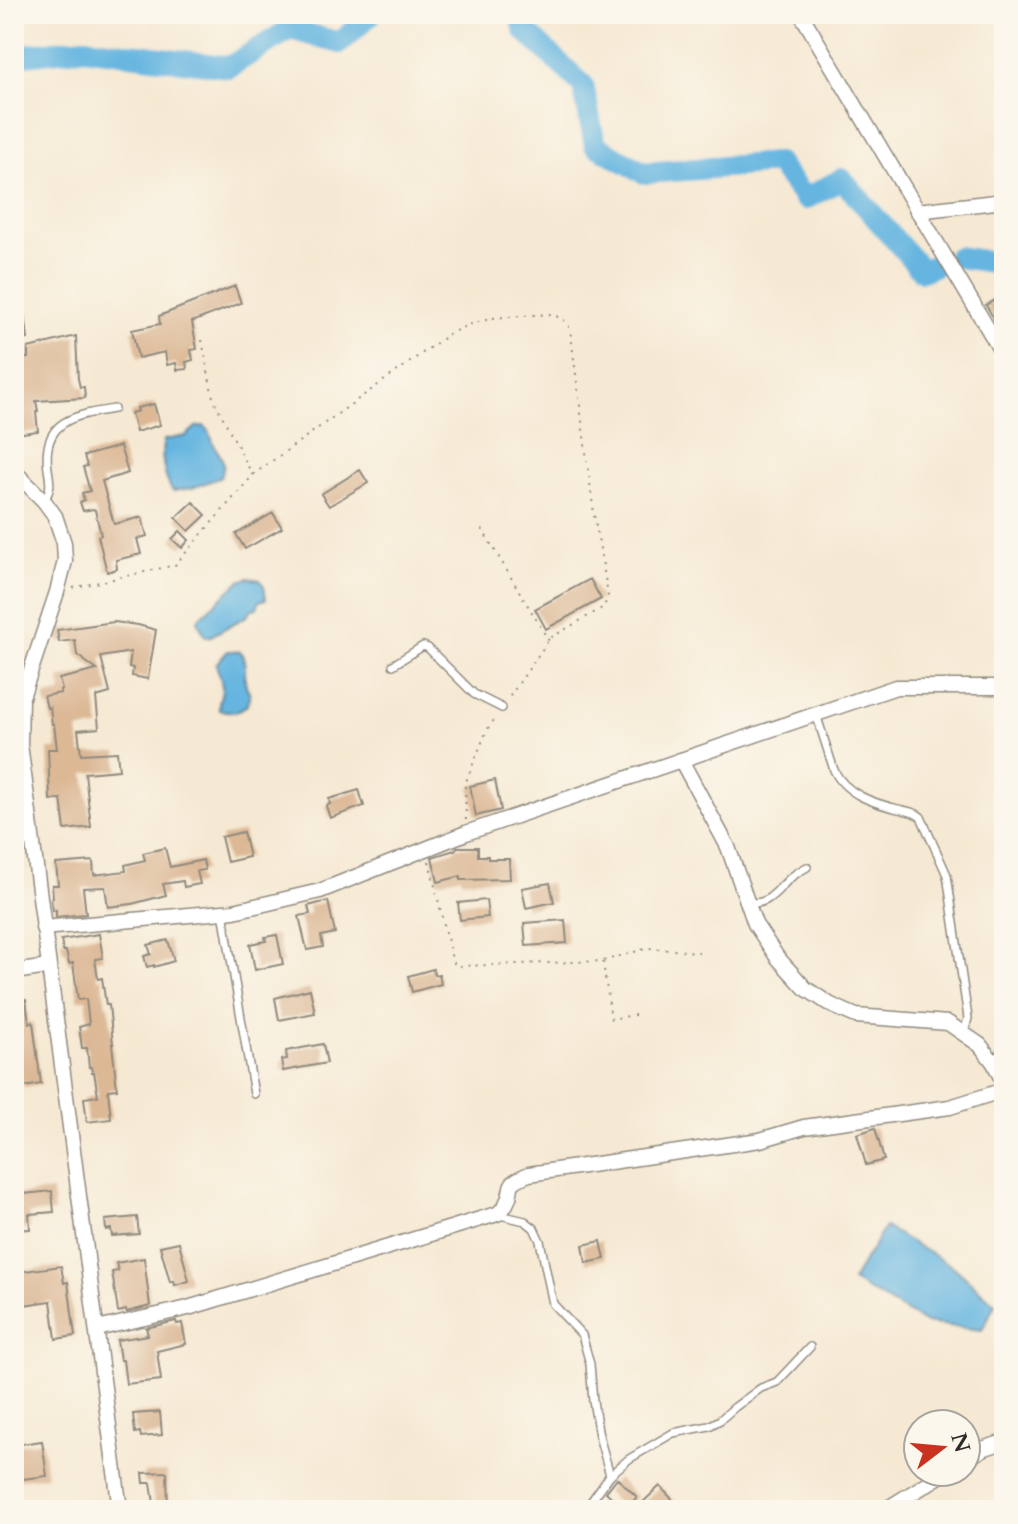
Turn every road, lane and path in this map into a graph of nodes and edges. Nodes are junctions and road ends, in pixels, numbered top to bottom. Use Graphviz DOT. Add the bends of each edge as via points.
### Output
graph roads {
  1 [pos="801,14"];
  2 [pos="1004,201"];
  3 [pos="917,211"];
  4 [pos="202,340"];
  5 [pos="1004,356"];
  6 [pos="114,409"];
  7 [pos="14,471"];
  8 [pos="253,476"];
  9 [pos="44,501"];
  10 [pos="482,529"];
  11 [pos="57,592"];
  12 [pos="549,641"];
  13 [pos="393,665"];
  14 [pos="1004,687"];
  15 [pos="502,708"];
  16 [pos="816,714"];
  17 [pos="681,760"];
  18 [pos="466,833"];
  19 [pos="426,849"];
  20 [pos="807,867"];
  21 [pos="745,900"];
  22 [pos="223,912"];
  23 [pos="43,928"];
  24 [pos="699,952"];
  25 [pos="603,961"];
  26 [pos="48,967"];
  27 [pos="14,972"];
  28 [pos="635,1015"];
  29 [pos="961,1030"];
  30 [pos="1004,1043"];
  31 [pos="995,1066"];
  32 [pos="1004,1087"];
  33 [pos="254,1094"];
  34 [pos="497,1214"];
  35 [pos="97,1329"];
  36 [pos="810,1347"];
  37 [pos="1004,1442"];
  38 [pos="982,1450"];
  39 [pos="610,1475"];
  40 [pos="920,1488"];
  41 [pos="120,1510"];
  42 [pos="585,1510"];
  43 [pos="885,1510"];
  1 -- 3 [label="street"];
  2 -- 3 [label="street"];
  3 -- 5 [label="street"];
  4 -- 8 [label="path" via="213,398"];
  6 -- 9 [label="lane" via="75,416 52,435 47,452 51,485"];
  7 -- 9 [label="street"];
  8 -- 11 [label="path" via="175,565"];
  8 -- 12 [label="path" via="449,334 493,318 551,314 563,319 572,340 608,595 604,607"];
  9 -- 11 [label="street" via="64,543"];
  10 -- 12 [label="path"];
  11 -- 23 [label="street" via="20,712"];
  12 -- 15 [label="path"];
  13 -- 15 [label="lane" via="423,646 474,694"];
  14 -- 16 [label="street" via="896,687"];
  15 -- 18 [label="path" via="465,784"];
  16 -- 17 [label="street"];
  16 -- 29 [label="lane" via="845,787 921,817 947,875 968,1018"];
  17 -- 18 [label="street"];
  17 -- 21 [label="street" via="728,847"];
  18 -- 19 [label="street"];
  19 -- 22 [label="street" via="320,891"];
  19 -- 25 [label="path" via="455,965"];
  20 -- 21 [label="lane" via="765,901"];
  21 -- 29 [label="street" via="777,957 805,988 831,1005 856,1016 948,1023"];
  22 -- 23 [label="street"];
  22 -- 33 [label="lane"];
  23 -- 26 [label="street"];
  24 -- 25 [label="path" via="648,948"];
  25 -- 28 [label="path" via="611,1019"];
  26 -- 27 [label="street"];
  26 -- 35 [label="street"];
  29 -- 31 [label="street"];
  30 -- 31 [label="lane"];
  31 -- 32 [label="street"];
  32 -- 34 [label="street" via="941,1109 529,1174 512,1183 508,1202"];
  34 -- 35 [label="street" via="188,1308"];
  34 -- 39 [label="lane" via="534,1228 553,1304 582,1335"];
  35 -- 41 [label="street"];
  36 -- 39 [label="lane" via="777,1382 720,1420 662,1438"];
  37 -- 38 [label="street"];
  39 -- 42 [label="lane"];
  40 -- 43 [label="street"];
}
